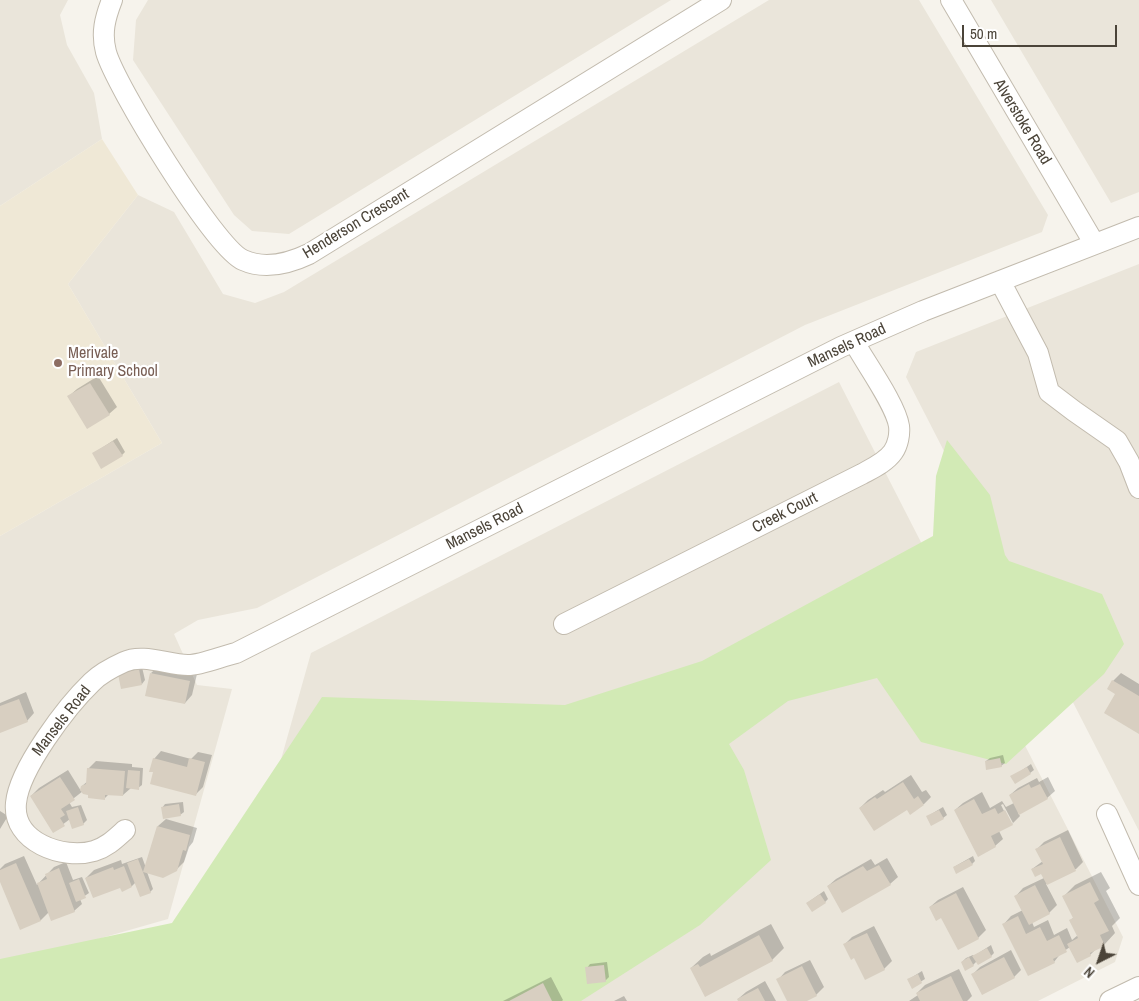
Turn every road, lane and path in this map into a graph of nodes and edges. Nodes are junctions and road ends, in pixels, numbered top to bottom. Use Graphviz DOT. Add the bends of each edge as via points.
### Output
graph roads {
  1 [pos="112,0"];
  2 [pos="721,0"];
  3 [pos="951,0"];
  4 [pos="1139,227"];
  5 [pos="1094,243"];
  6 [pos="1000,281"];
  7 [pos="854,342"];
  8 [pos="1139,488"];
  9 [pos="564,624"];
  10 [pos="1107,814"];
  11 [pos="125,830"];
  12 [pos="1139,885"];
  13 [pos="1139,987"];
  14 [pos="1110,1001"];
  1 -- 2 [label="street, Henderson Crescent" via="103,24 106,52 112,69 159,151 230,250 241,259 265,265 283,264 309,254"];
  3 -- 5 [label="street, Alverstoke Road"];
  4 -- 5 [label="street, Mansels Road"];
  5 -- 6 [label="street, Mansels Road"];
  6 -- 7 [label="street, Mansels Road"];
  6 -- 8 [label="street" via="1038,353 1049,392 1116,441"];
  7 -- 9 [label="street, Creek Court" via="887,398 899,426 895,450 888,458"];
  7 -- 11 [label="street, Mansels Road" via="236,653 189,665 142,659 115,666 93,682 56,726 31,762 21,782 16,804 21,828 48,849 78,854 94,851 108,845"];
  10 -- 12 [label="street"];
  13 -- 14 [label="street"];
}
